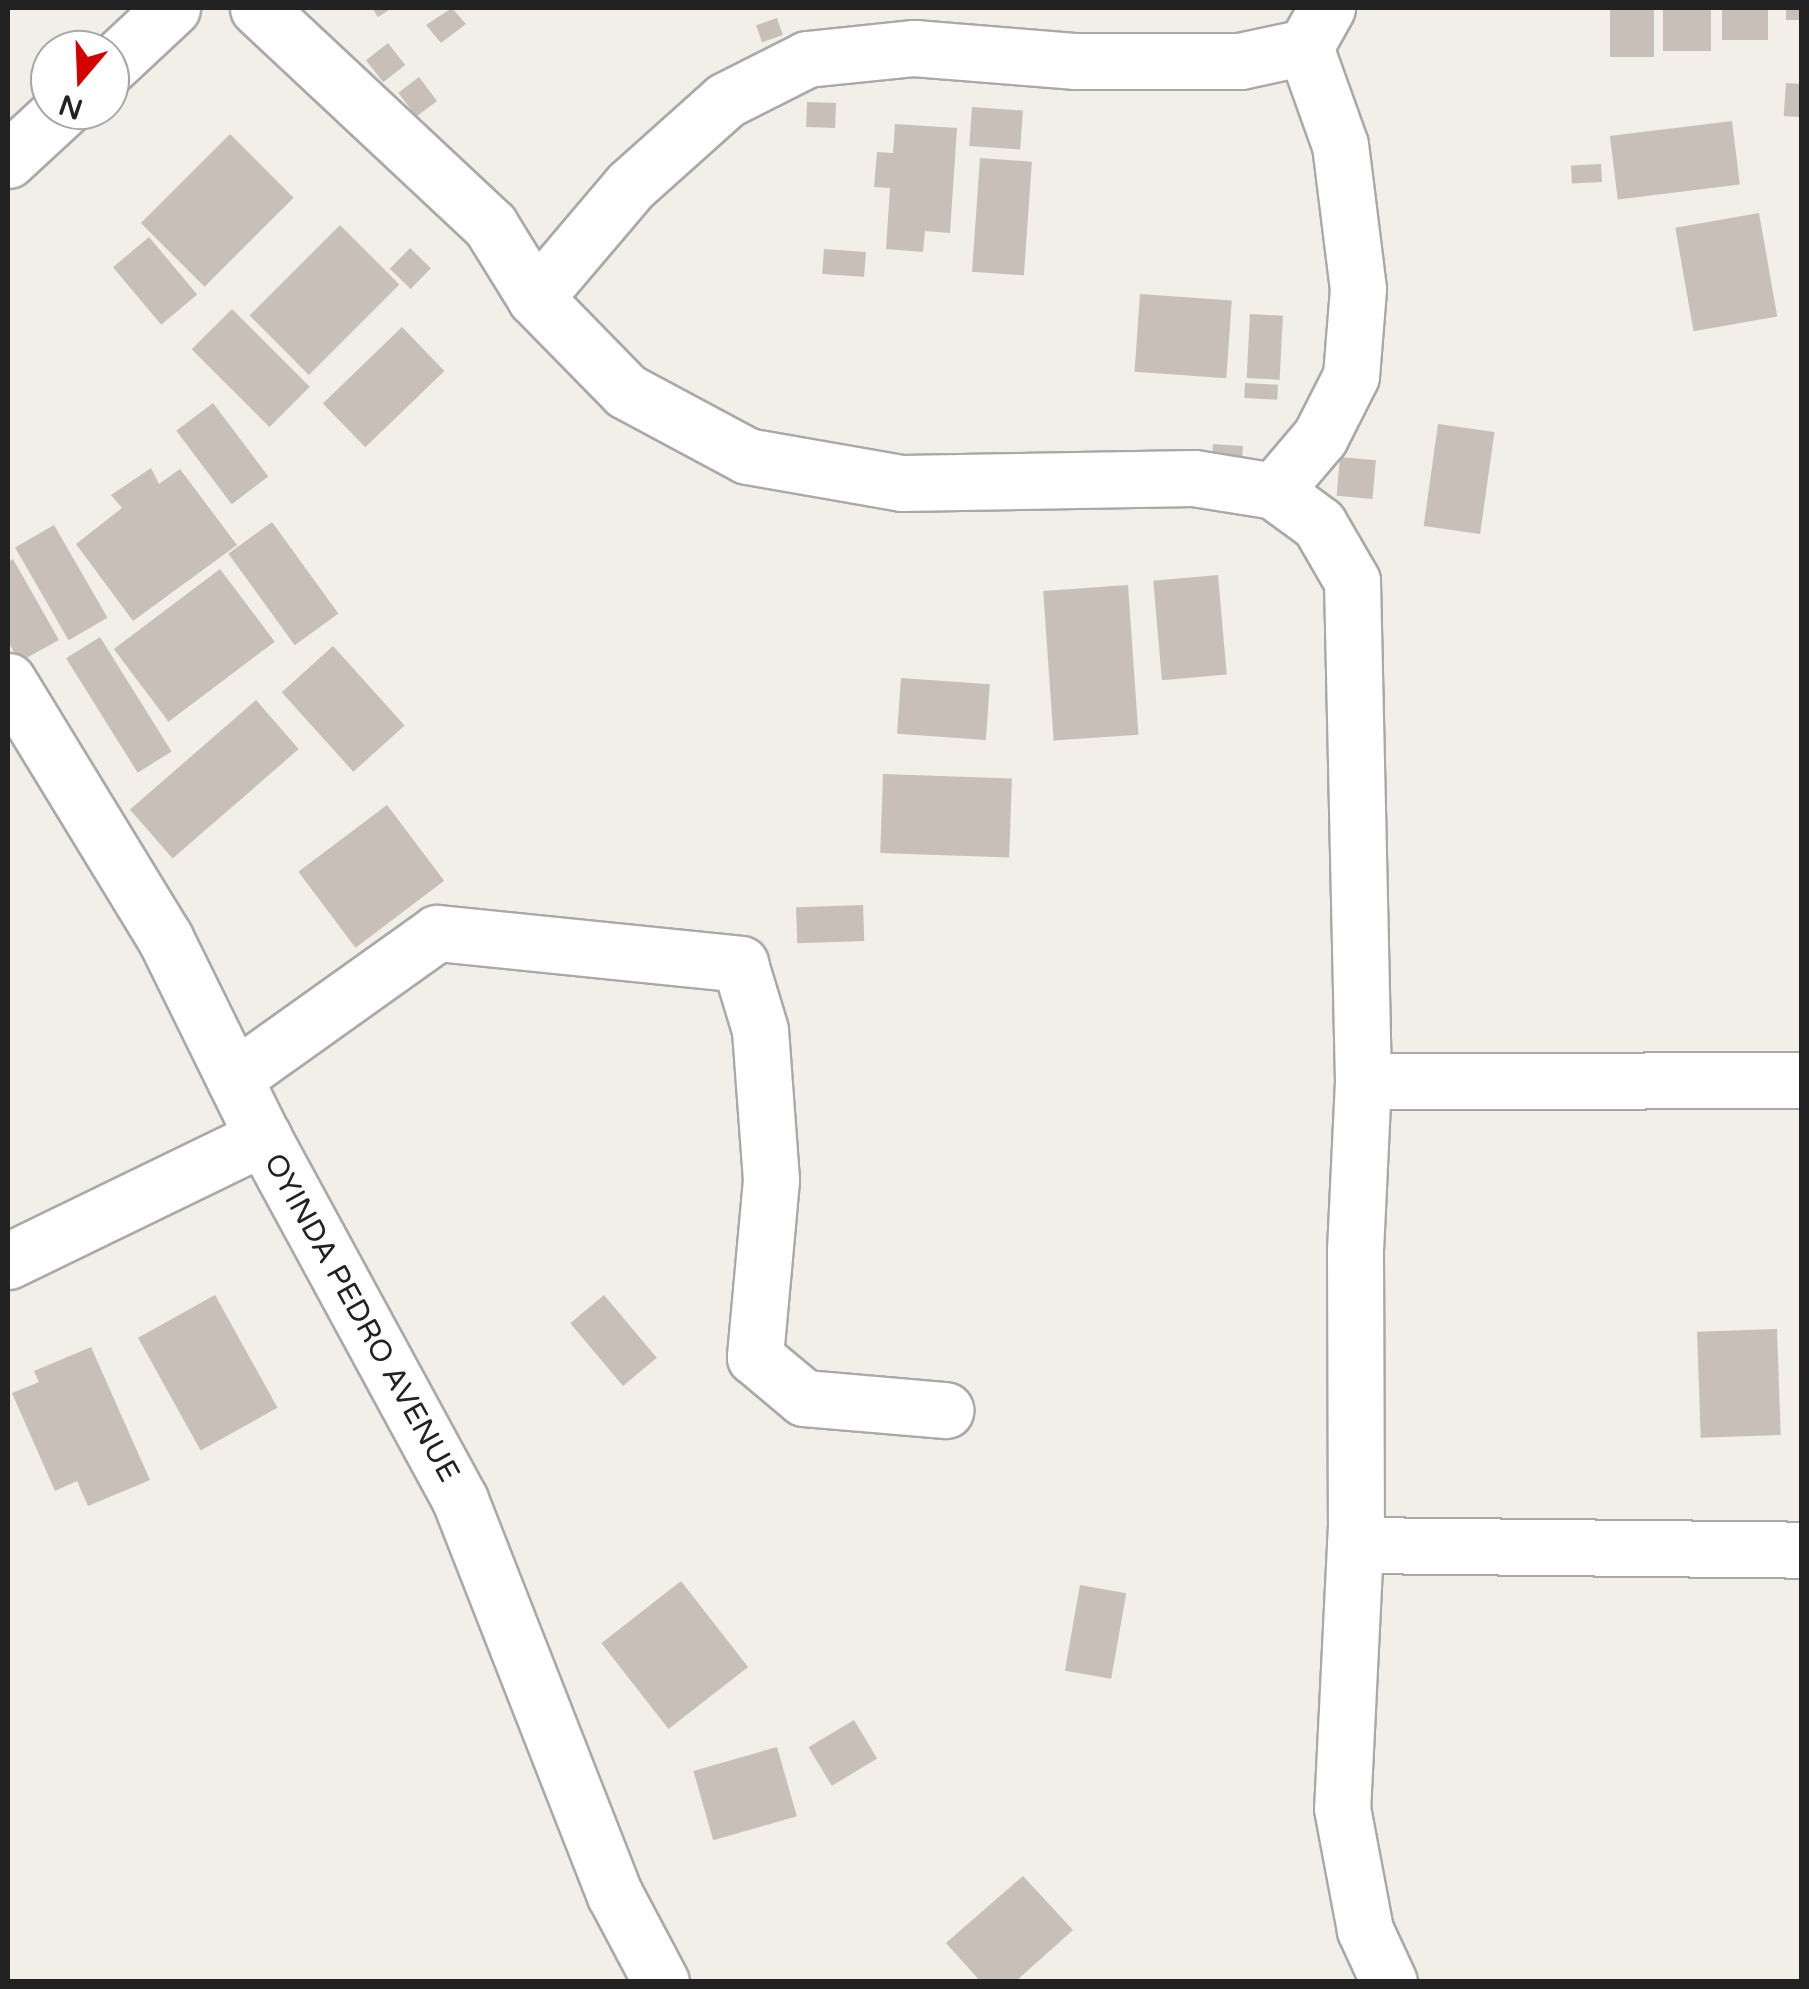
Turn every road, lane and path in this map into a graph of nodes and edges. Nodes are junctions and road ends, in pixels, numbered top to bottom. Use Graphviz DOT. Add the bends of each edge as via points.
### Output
graph roads {
  1 [pos="172,8"];
  2 [pos="258,8"];
  3 [pos="1316,27"];
  4 [pos="130,47"];
  5 [pos="40,130"];
  6 [pos="8,160"];
  7 [pos="535,298"];
  8 [pos="1274,491"];
  9 [pos="10,689"];
  10 [pos="234,1078"];
  11 [pos="1802,1080"];
  12 [pos="1363,1081"];
  13 [pos="263,1137"];
  14 [pos="8,1261"];
  15 [pos="946,1410"];
  16 [pos="1356,1545"];
  17 [pos="1802,1550"];
  18 [pos="661,1982"];
  19 [pos="1389,1982"];
  1 -- 4 [label="street"];
  2 -- 7 [label="street" via="490,225"];
  3 -- 7 [label="street" via="1240,62 1076,62 914,48 807,60 726,100 631,185"];
  3 -- 8 [label="street" via="1340,145 1358,290 1352,376 1320,437"];
  5 -- 6 [label="street"];
  7 -- 8 [label="street" via="626,391 747,456 902,483 1194,478"];
  8 -- 12 [label="street" via="1319,524 1352,582"];
  9 -- 10 [label="street, OYINDA PEDRO AVENUE" via="165,938"];
  10 -- 13 [label="street, OYINDA PEDRO AVENUE"];
  10 -- 15 [label="street" via="436,933 740,964 760,1030 772,1180 755,1357 804,1398"];
  11 -- 12 [label="street"];
  12 -- 16 [label="street" via="1355,1251"];
  13 -- 14 [label="street"];
  13 -- 18 [label="street, OYINDA PEDRO AVENUE" via="460,1500 615,1895"];
  16 -- 17 [label="street"];
  16 -- 19 [label="street" via="1342,1808 1365,1930"];
}
